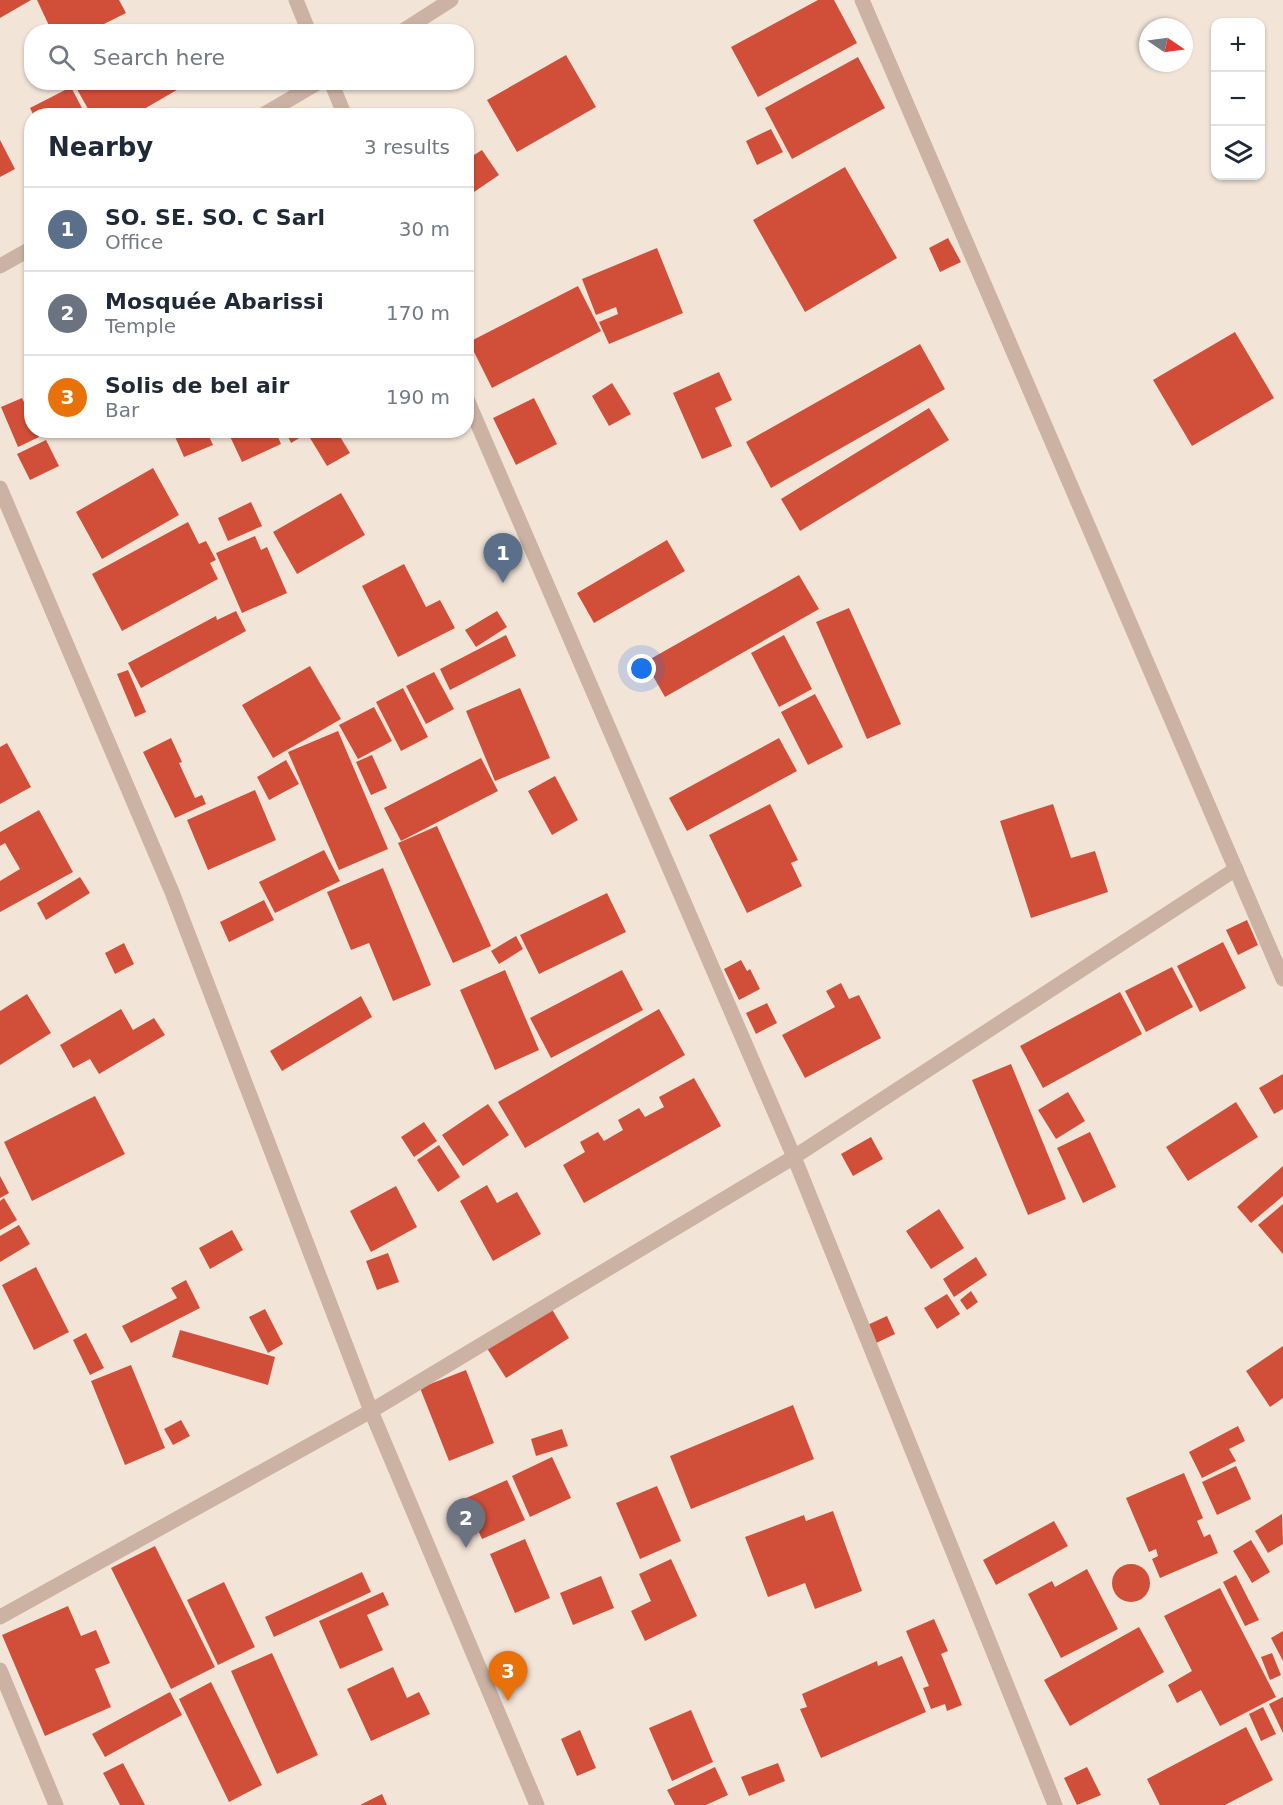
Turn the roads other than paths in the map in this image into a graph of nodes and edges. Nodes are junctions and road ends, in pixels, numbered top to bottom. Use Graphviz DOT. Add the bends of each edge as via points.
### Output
graph roads {
  1 [pos="296,0"];
  2 [pos="451,0"];
  3 [pos="862,0"];
  4 [pos="306,24"];
  5 [pos="414,24"];
  6 [pos="305,90"];
  7 [pos="334,90"];
  8 [pos="275,108"];
  9 [pos="342,108"];
  10 [pos="24,252"];
  11 [pos="0,266"];
  12 [pos="474,416"];
  13 [pos="0,488"];
  14 [pos="1236,869"];
  15 [pos="1283,979"];
  16 [pos="794,1157"];
  17 [pos="371,1411"];
  18 [pos="0,1617"];
  19 [pos="0,1671"];
  20 [pos="56,1805"];
  21 [pos="537,1805"];
  22 [pos="1055,1805"];
  1 -- 4 [label="street"];
  2 -- 5 [label="street"];
  3 -- 14 [label="street"];
  6 -- 8 [label="street"];
  7 -- 9 [label="street"];
  10 -- 11 [label="street"];
  12 -- 16 [label="street"];
  13 -- 17 [label="street" via="172,892"];
  14 -- 15 [label="street"];
  14 -- 16 [label="street"];
  16 -- 17 [label="street"];
  16 -- 22 [label="street"];
  17 -- 18 [label="street"];
  17 -- 21 [label="street"];
  19 -- 20 [label="street"];
}
